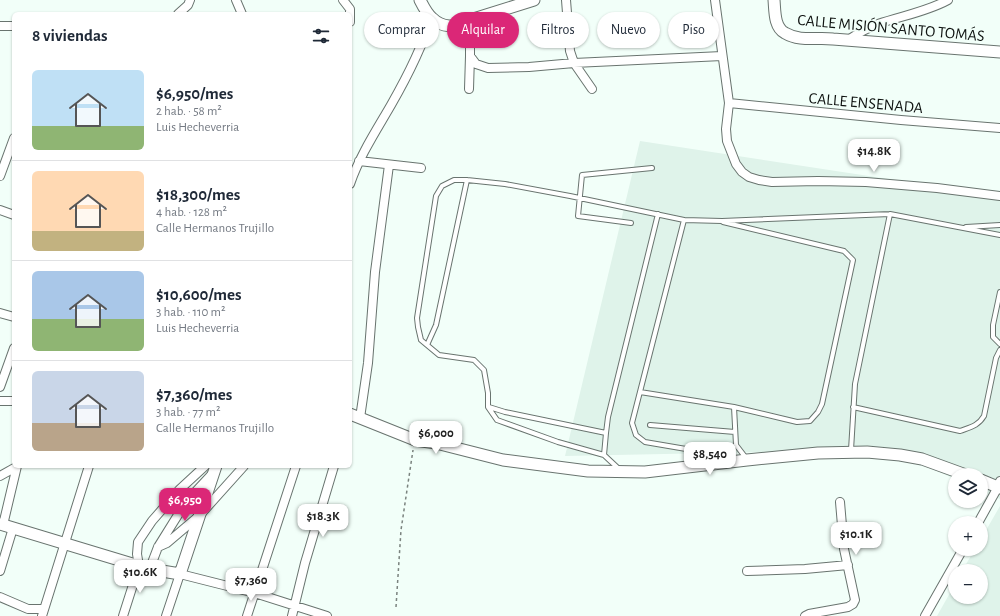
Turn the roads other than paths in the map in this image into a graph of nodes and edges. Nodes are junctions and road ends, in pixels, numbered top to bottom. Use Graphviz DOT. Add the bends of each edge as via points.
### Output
graph roads {
  1 [pos="236,0"];
  2 [pos="343,0"];
  3 [pos="420,0"];
  4 [pos="534,0"];
  5 [pos="566,0"];
  6 [pos="715,0"];
  7 [pos="774,0"];
  8 [pos="948,0"];
  9 [pos="189,3"];
  10 [pos="180,12"];
  11 [pos="241,12"];
  12 [pos="350,12"];
  13 [pos="427,12"];
  14 [pos="496,12"];
  15 [pos="0,26"];
  16 [pos="12,26"];
  17 [pos="848,40"];
  18 [pos="420,48"];
  19 [pos="470,48"];
  20 [pos="1000,52"];
  21 [pos="470,56"];
  22 [pos="722,56"];
  23 [pos="574,63"];
  24 [pos="469,89"];
  25 [pos="592,89"];
  26 [pos="729,103"];
  27 [pos="1000,128"];
  28 [pos="12,143"];
  29 [pos="359,161"];
  30 [pos="389,164"];
  31 [pos="421,168"];
  32 [pos="652,168"];
  33 [pos="0,176"];
  34 [pos="352,179"];
  35 [pos="467,180"];
  36 [pos="1000,196"];
  37 [pos="581,198"];
  38 [pos="0,210"];
  39 [pos="12,214"];
  40 [pos="658,214"];
  41 [pos="890,214"];
  42 [pos="684,220"];
  43 [pos="717,221"];
  44 [pos="631,223"];
  45 [pos="1000,225"];
  46 [pos="960,227"];
  47 [pos="1000,235"];
  48 [pos="1000,292"];
  49 [pos="0,313"];
  50 [pos="12,316"];
  51 [pos="1000,344"];
  52 [pos="427,345"];
  53 [pos="1000,350"];
  54 [pos="12,354"];
  55 [pos="0,387"];
  56 [pos="640,392"];
  57 [pos="0,401"];
  58 [pos="12,401"];
  59 [pos="488,407"];
  60 [pos="734,407"];
  61 [pos="853,407"];
  62 [pos="355,416"];
  63 [pos="650,425"];
  64 [pos="735,432"];
  65 [pos="606,433"];
  66 [pos="850,453"];
  67 [pos="604,455"];
  68 [pos="747,460"];
  69 [pos="13,468"];
  70 [pos="16,468"];
  71 [pos="88,468"];
  72 [pos="212,468"];
  73 [pos="242,468"];
  74 [pos="295,468"];
  75 [pos="333,468"];
  76 [pos="948,469"];
  77 [pos="622,472"];
  78 [pos="0,476"];
  79 [pos="988,482"];
  80 [pos="999,485"];
  81 [pos="840,502"];
  82 [pos="200,515"];
  83 [pos="982,516"];
  84 [pos="5,526"];
  85 [pos="65,544"];
  86 [pos="158,547"];
  87 [pos="959,556"];
  88 [pos="848,565"];
  89 [pos="145,567"];
  90 [pos="0,571"];
  91 [pos="747,571"];
  92 [pos="180,574"];
  93 [pos="256,593"];
  94 [pos="0,597"];
  95 [pos="296,606"];
  96 [pos="43,612"];
  97 [pos="123,616"];
  98 [pos="166,616"];
  99 [pos="247,616"];
  100 [pos="292,616"];
  101 [pos="327,616"];
  102 [pos="805,616"];
  103 [pos="925,616"];
  1 -- 11 [label="street"];
  2 -- 12 [label="street"];
  3 -- 13 [label="street"];
  4 -- 14 [label="street"];
  5 -- 23 [label="street" via="570,51"];
  6 -- 22 [label="street"];
  7 -- 17 [label="street, CALLE MISIÓN SANTO TOMÁS" via="775,16 785,33 802,38"];
  8 -- 17 [label="street" via="933,8 877,24"];
  9 -- 10 [label="street"];
  15 -- 16 [label="street"];
  17 -- 20 [label="street, CALLE MISIÓN SANTO TOMÁS"];
  18 -- 29 [label="street"];
  19 -- 21 [label="street"];
  21 -- 23 [label="street" via="476,64 488,68"];
  21 -- 24 [label="street"];
  22 -- 23 [label="street"];
  22 -- 26 [label="street"];
  23 -- 25 [label="street"];
  26 -- 27 [label="street, CALLE ENSENADA"];
  26 -- 36 [label="street" via="727,141 736,164 749,177 772,182 866,182"];
  28 -- 33 [label="street"];
  29 -- 30 [label="street"];
  29 -- 34 [label="street"];
  30 -- 31 [label="street"];
  30 -- 62 [label="street" via="374,272 368,363"];
  32 -- 37 [label="lane" via="582,175"];
  35 -- 37 [label="lane"];
  35 -- 52 [label="lane" via="436,325"];
  35 -- 52 [label="lane" via="454,180 442,186 436,196 417,318 421,340"];
  37 -- 40 [label="lane"];
  37 -- 44 [label="lane" via="578,216"];
  38 -- 39 [label="street"];
  40 -- 42 [label="lane"];
  40 -- 65 [label="lane"];
  41 -- 43 [label="lane"];
  41 -- 46 [label="lane"];
  41 -- 61 [label="lane" via="855,384"];
  42 -- 43 [label="lane"];
  42 -- 56 [label="lane"];
  43 -- 60 [label="lane" via="844,251 853,260 822,404 818,412 810,421 797,422"];
  45 -- 46 [label="lane"];
  46 -- 47 [label="lane"];
  48 -- 51 [label="lane" via="993,325 993,337"];
  49 -- 50 [label="street"];
  52 -- 59 [label="lane" via="439,355 474,360 484,370"];
  53 -- 61 [label="lane" via="996,358 984,416 980,423 974,426 960,431"];
  54 -- 55 [label="street"];
  56 -- 60 [label="lane"];
  56 -- 68 [label="lane" via="632,423 636,435 645,442"];
  57 -- 58 [label="street"];
  59 -- 65 [label="lane"];
  59 -- 67 [label="lane" via="497,420"];
  60 -- 64 [label="lane"];
  61 -- 66 [label="lane"];
  62 -- 77 [label="street" via="415,440 503,460 588,471"];
  63 -- 64 [label="lane"];
  64 -- 68 [label="lane" via="736,445"];
  65 -- 67 [label="lane"];
  66 -- 68 [label="street" via="818,453"];
  66 -- 76 [label="street" via="900,455"];
  67 -- 77 [label="lane"];
  68 -- 77 [label="street" via="646,472"];
  69 -- 78 [label="street"];
  70 -- 84 [label="street"];
  71 -- 85 [label="street"];
  72 -- 82 [label="street"];
  72 -- 86 [label="street" via="186,502"];
  72 -- 89 [label="street" via="179,490 138,542 137,554"];
  73 -- 82 [label="street"];
  74 -- 93 [label="street"];
  75 -- 95 [label="street" via="305,563"];
  79 -- 80 [label="street"];
  80 -- 83 [label="street"];
  81 -- 88 [label="street"];
  82 -- 86 [label="street" via="167,543"];
  82 -- 92 [label="street"];
  84 -- 85 [label="street"];
  84 -- 90 [label="street"];
  85 -- 89 [label="street"];
  85 -- 96 [label="street"];
  86 -- 89 [label="street"];
  87 -- 103 [label="street"];
  88 -- 91 [label="street"];
  88 -- 102 [label="street" via="855,600 853,604"];
  89 -- 92 [label="street"];
  89 -- 97 [label="street"];
  92 -- 93 [label="street"];
  92 -- 98 [label="street"];
  93 -- 95 [label="street"];
  93 -- 99 [label="street"];
  94 -- 96 [label="street" via="28,609"];
  95 -- 100 [label="street"];
  95 -- 101 [label="street"];
}
